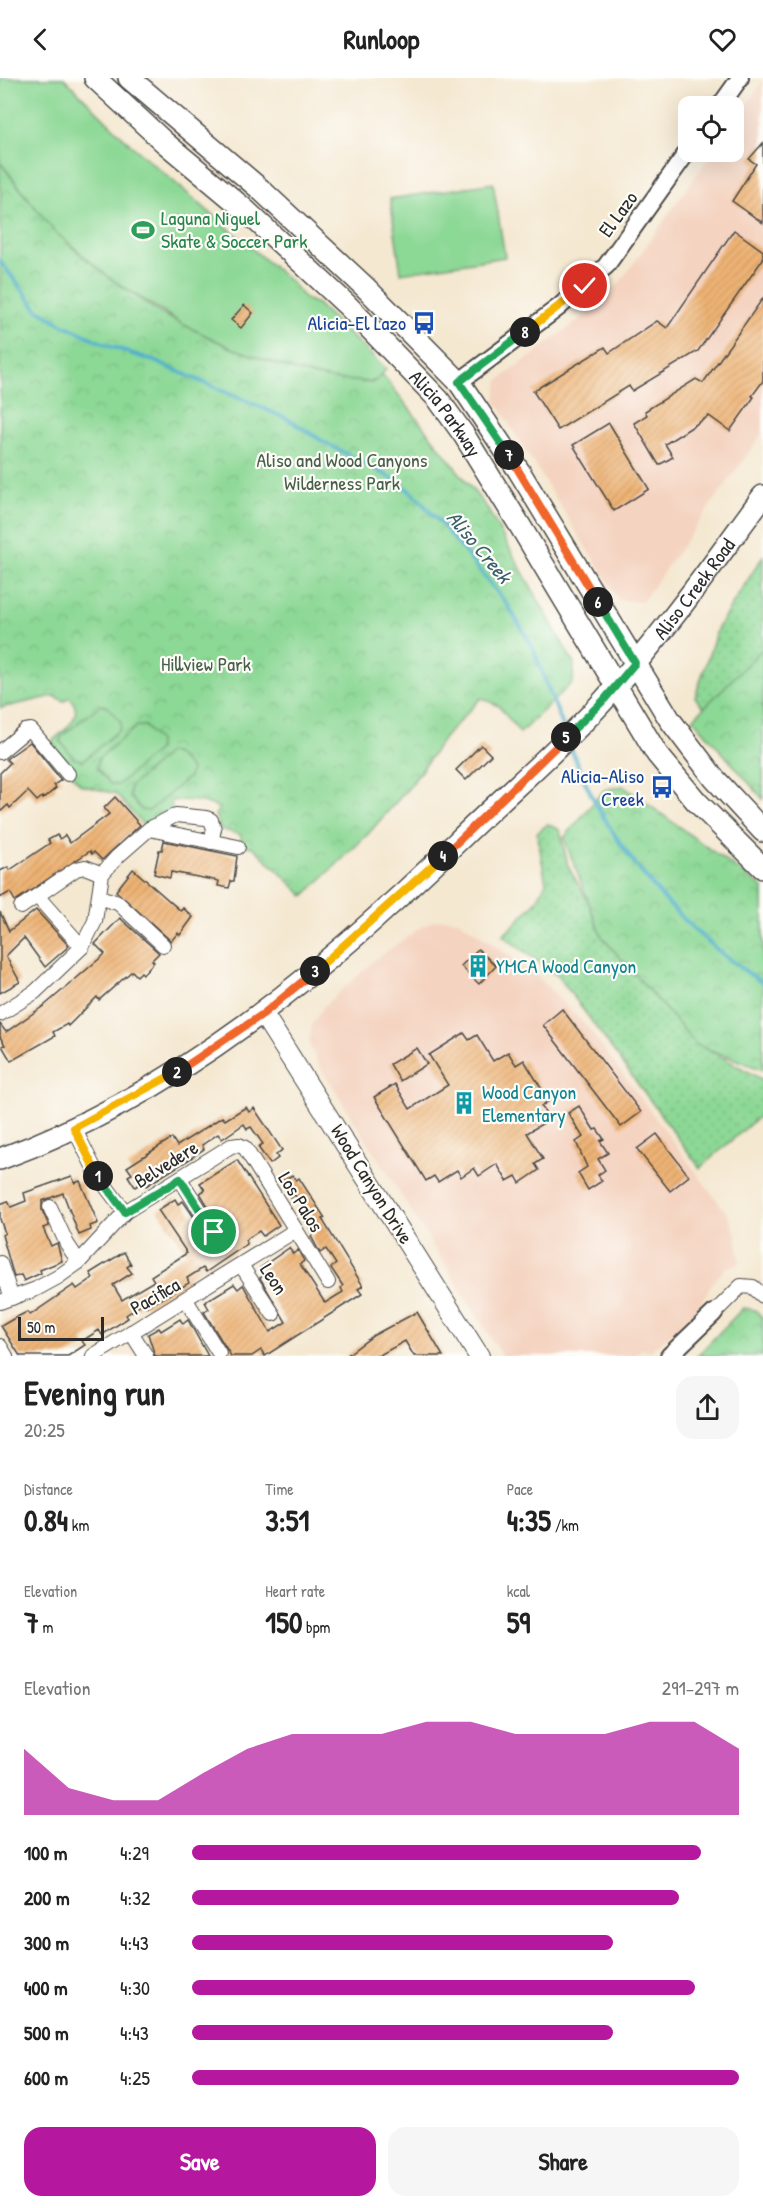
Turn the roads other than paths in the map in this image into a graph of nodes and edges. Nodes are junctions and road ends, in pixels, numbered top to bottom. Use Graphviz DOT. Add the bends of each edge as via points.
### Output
graph roads {
  1 [pos="95,78"];
  2 [pos="129,78"];
  3 [pos="740,78"];
  4 [pos="727,96"];
  5 [pos="680,162"];
  6 [pos="459,382"];
  7 [pos="763,495"];
  8 [pos="635,663"];
  9 [pos="610,693"];
  10 [pos="0,752"];
  11 [pos="68,774"];
  12 [pos="149,829"];
  13 [pos="763,831"];
  14 [pos="212,842"];
  15 [pos="238,847"];
  16 [pos="763,868"];
  17 [pos="102,874"];
  18 [pos="37,896"];
  19 [pos="99,897"];
  20 [pos="21,907"];
  21 [pos="163,945"];
  22 [pos="82,947"];
  23 [pos="0,1014"];
  24 [pos="263,1014"];
  25 [pos="74,1128"];
  26 [pos="239,1145"];
  27 [pos="0,1159"];
  28 [pos="180,1179"];
  29 [pos="50,1207"];
  30 [pos="125,1212"];
  31 [pos="296,1230"];
  32 [pos="214,1232"];
  33 [pos="79,1262"];
  34 [pos="0,1263"];
  35 [pos="242,1265"];
  36 [pos="328,1282"];
  37 [pos="763,1296"];
  38 [pos="6,1300"];
  39 [pos="186,1300"];
  40 [pos="714,1313"];
  41 [pos="273,1314"];
  42 [pos="131,1332"];
  43 [pos="0,1346"];
  44 [pos="219,1353"];
  45 [pos="6,1356"];
  46 [pos="93,1356"];
  47 [pos="146,1356"];
  48 [pos="479,1356"];
  49 [pos="669,1356"];
  1 -- 9 [label="main road, Alicia Parkway" via="348,305 438,399 522,529"];
  2 -- 6 [label="main road, Alicia Parkway" via="260,189"];
  3 -- 4 [label="street"];
  5 -- 6 [label="street, El Lazo" via="599,273 559,308"];
  6 -- 8 [label="main road, Alicia Parkway" via="519,471"];
  7 -- 8 [label="main road, Aliso Creek Road" via="691,595"];
  8 -- 9 [label="main road, Aliso Creek Road"];
  8 -- 13 [label="main road, Alicia Parkway" via="707,770"];
  9 -- 16 [label="main road, Alicia Parkway" via="696,801"];
  9 -- 24 [label="main road, Aliso Creek Road" via="348,943"];
  10 -- 11 [label="street" via="31,730"];
  12 -- 14 [label="street"];
  12 -- 14 [label="street" via="177,815 206,818 214,829"];
  12 -- 17 [label="street"];
  14 -- 15 [label="street"];
  17 -- 18 [label="street" via="85,867 76,869"];
  17 -- 19 [label="street"];
  18 -- 20 [label="street"];
  18 -- 22 [label="street"];
  19 -- 21 [label="street" via="118,903"];
  19 -- 22 [label="street"];
  22 -- 23 [label="street" via="35,992"];
  24 -- 25 [label="main road, Aliso Creek Road" via="154,1087"];
  24 -- 48 [label="main road, Wood Canyon Drive"];
  25 -- 27 [label="main road, Aliso Creek Road"];
  25 -- 30 [label="street" via="98,1176"];
  26 -- 28 [label="street, Belvedere" via="231,1146"];
  26 -- 31 [label="street, Los Palos" via="245,1148"];
  28 -- 30 [label="street, Belvedere"];
  28 -- 32 [label="street"];
  29 -- 33 [label="street"];
  30 -- 33 [label="street, Belvedere"];
  31 -- 35 [label="street, Pacifica"];
  31 -- 36 [label="street, Los Palos"];
  33 -- 38 [label="street, Belvedere" via="36,1289"];
  34 -- 38 [label="street"];
  35 -- 39 [label="street, Pacifica"];
  35 -- 41 [label="street, Leon"];
  37 -- 40 [label="street" via="753,1287 741,1286"];
  39 -- 42 [label="street, Pacifica"];
  39 -- 44 [label="street"];
  40 -- 49 [label="street"];
  42 -- 46 [label="street, Pacifica"];
  42 -- 47 [label="street"];
  43 -- 45 [label="street"];
}
